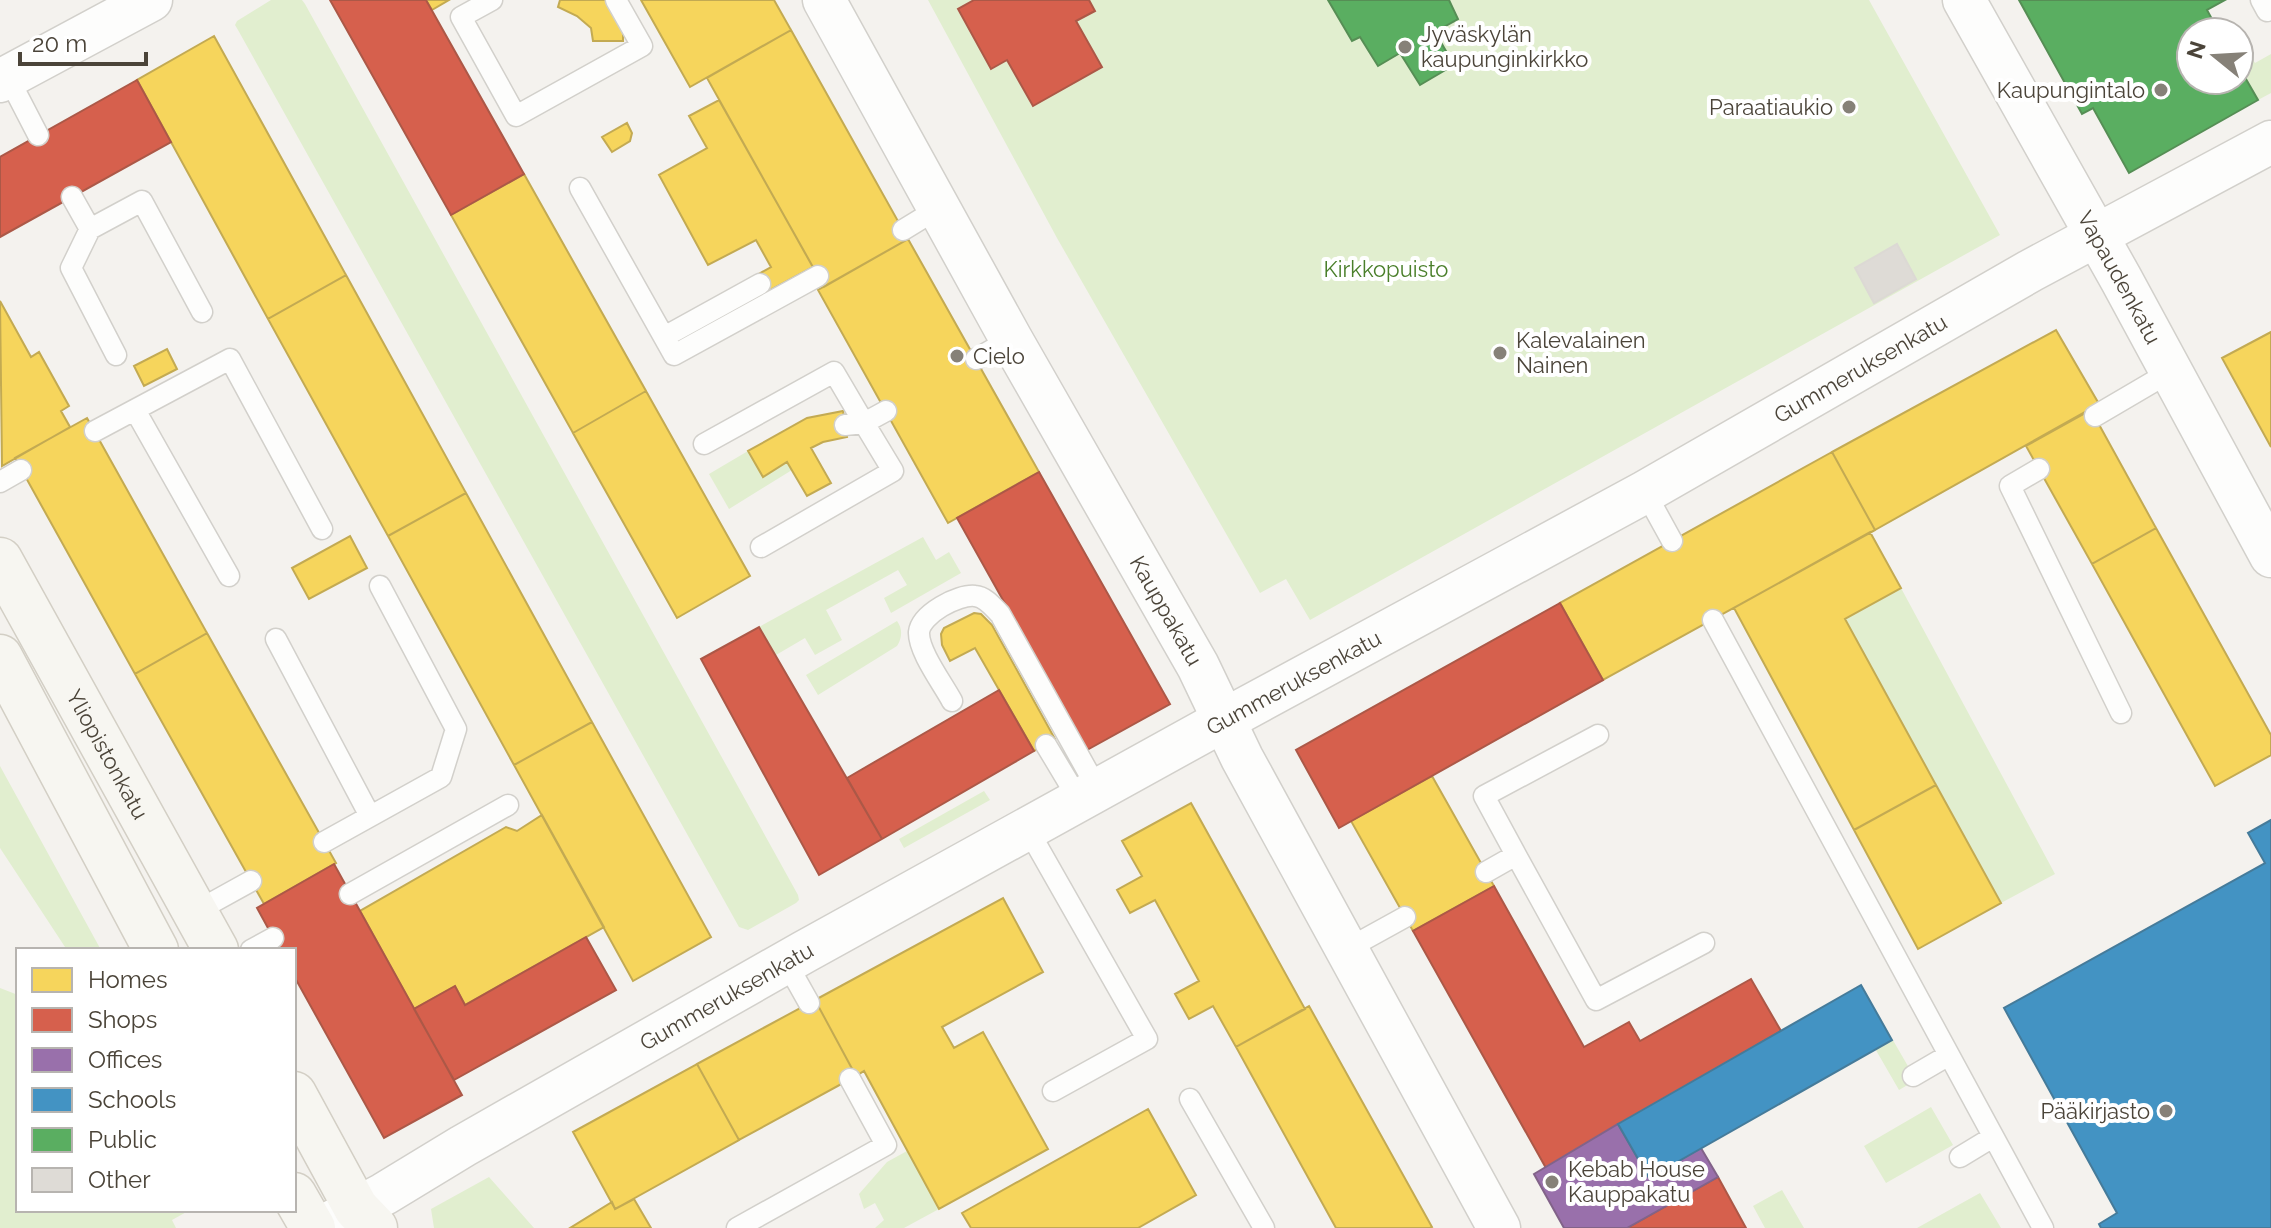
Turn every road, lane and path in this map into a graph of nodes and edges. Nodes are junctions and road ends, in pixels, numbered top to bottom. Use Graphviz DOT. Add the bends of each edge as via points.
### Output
graph roads {
  1 [pos="151,0"];
  2 [pos="492,0"];
  3 [pos="616,0"];
  4 [pos="824,0"];
  5 [pos="1964,0"];
  6 [pos="2261,0"];
  7 [pos="2271,9"];
  8 [pos="4,79"];
  9 [pos="38,135"];
  10 [pos="2271,142"];
  11 [pos="580,188"];
  12 [pos="72,197"];
  13 [pos="939,208"];
  14 [pos="90,229"];
  15 [pos="903,230"];
  16 [pos="2095,235"];
  17 [pos="818,276"];
  18 [pos="760,284"];
  19 [pos="202,312"];
  20 [pos="664,337"];
  21 [pos="116,355"];
  22 [pos="2170,372"];
  23 [pos="135,410"];
  24 [pos="886,411"];
  25 [pos="2095,416"];
  26 [pos="854,424"];
  27 [pos="95,431"];
  28 [pos="704,444"];
  29 [pos="2039,469"];
  30 [pos="21,470"];
  31 [pos="0,482"];
  32 [pos="1645,492"];
  33 [pos="322,529"];
  34 [pos="1672,541"];
  35 [pos="761,547"];
  36 [pos="2271,556"];
  37 [pos="0,560"];
  38 [pos="229,576"];
  39 [pos="380,586"];
  40 [pos="1713,620"];
  41 [pos="276,639"];
  42 [pos="0,657"];
  43 [pos="952,701"];
  44 [pos="2121,713"];
  45 [pos="1226,719"];
  46 [pos="1598,735"];
  47 [pos="1046,745"];
  48 [pos="1089,795"];
  49 [pos="508,805"];
  50 [pos="370,816"];
  51 [pos="1027,828"];
  52 [pos="324,842"];
  53 [pos="1516,855"];
  54 [pos="1486,872"];
  55 [pos="251,881"];
  56 [pos="350,894"];
  57 [pos="195,912"];
  58 [pos="1405,917"];
  59 [pos="273,938"];
  60 [pos="1704,943"];
  61 [pos="155,948"];
  62 [pos="215,948"];
  63 [pos="255,948"];
  64 [pos="1347,949"];
  65 [pos="786,962"];
  66 [pos="809,1003"];
  67 [pos="1949,1055"];
  68 [pos="1913,1076"];
  69 [pos="850,1079"];
  70 [pos="1053,1091"];
  71 [pos="296,1099"];
  72 [pos="1190,1099"];
  73 [pos="1993,1137"];
  74 [pos="1960,1157"];
  75 [pos="296,1198"];
  76 [pos="350,1221"];
  77 [pos="313,1228"];
  78 [pos="737,1228"];
  79 [pos="1264,1228"];
  80 [pos="1499,1228"];
  81 [pos="2043,1228"];
  1 -- 8 [label="street"];
  2 -- 3 [label="lane" via="461,17 516,116 642,46"];
  4 -- 13 [label="street, Kauppakatu"];
  5 -- 16 [label="street, Vapaudenkatu"];
  6 -- 7 [label="lane" via="2267,11"];
  8 -- 9 [label="lane"];
  10 -- 16 [label="street, Gummeruksenkatu"];
  11 -- 20 [label="lane"];
  12 -- 14 [label="lane"];
  13 -- 15 [label="lane"];
  13 -- 45 [label="street, Kauppakatu" via="994,349 1198,666"];
  14 -- 19 [label="lane" via="142,201"];
  14 -- 21 [label="lane" via="71,268"];
  16 -- 22 [label="street, Vapaudenkatu"];
  16 -- 32 [label="street, Gummeruksenkatu"];
  17 -- 20 [label="lane" via="674,355"];
  18 -- 20 [label="lane"];
  22 -- 25 [label="lane"];
  22 -- 36 [label="street, Vapaudenkatu"];
  23 -- 27 [label="lane"];
  23 -- 33 [label="lane" via="230,359"];
  23 -- 38 [label="lane"];
  24 -- 26 [label="lane"];
  26 -- 28 [label="lane" via="834,372"];
  26 -- 35 [label="lane" via="893,471"];
  29 -- 44 [label="lane" via="2010,486"];
  30 -- 31 [label="lane"];
  32 -- 34 [label="lane"];
  32 -- 45 [label="street, Gummeruksenkatu"];
  37 -- 57 [label="main road, Yliopistonkatu"];
  39 -- 50 [label="lane" via="456,729 441,777"];
  40 -- 67 [label="lane"];
  41 -- 50 [label="lane"];
  42 -- 61 [label="main road"];
  43 -- 48 [label="lane" via="919,633 931,614 976,596 1000,614"];
  45 -- 48 [label="street, Gummeruksenkatu"];
  45 -- 64 [label="street, Kauppakatu"];
  46 -- 53 [label="lane" via="1484,796"];
  47 -- 48 [label="lane"];
  48 -- 51 [label="street, Gummeruksenkatu"];
  49 -- 56 [label="lane"];
  50 -- 52 [label="lane"];
  51 -- 65 [label="street, Gummeruksenkatu"];
  51 -- 70 [label="lane" via="1147,1039"];
  53 -- 54 [label="lane"];
  53 -- 60 [label="lane" via="1596,1000"];
  55 -- 57 [label="lane"];
  57 -- 62 [label="main road, Yliopistonkatu"];
  58 -- 64 [label="lane"];
  59 -- 63 [label="lane"];
  64 -- 80 [label="street, Kauppakatu"];
  65 -- 66 [label="lane"];
  65 -- 76 [label="street, Gummeruksenkatu"];
  67 -- 68 [label="lane"];
  67 -- 73 [label="lane"];
  69 -- 78 [label="lane" via="886,1145"];
  71 -- 76 [label="main road"];
  72 -- 79 [label="lane"];
  73 -- 74 [label="lane"];
  73 -- 81 [label="lane"];
  75 -- 77 [label="main road"];
}
